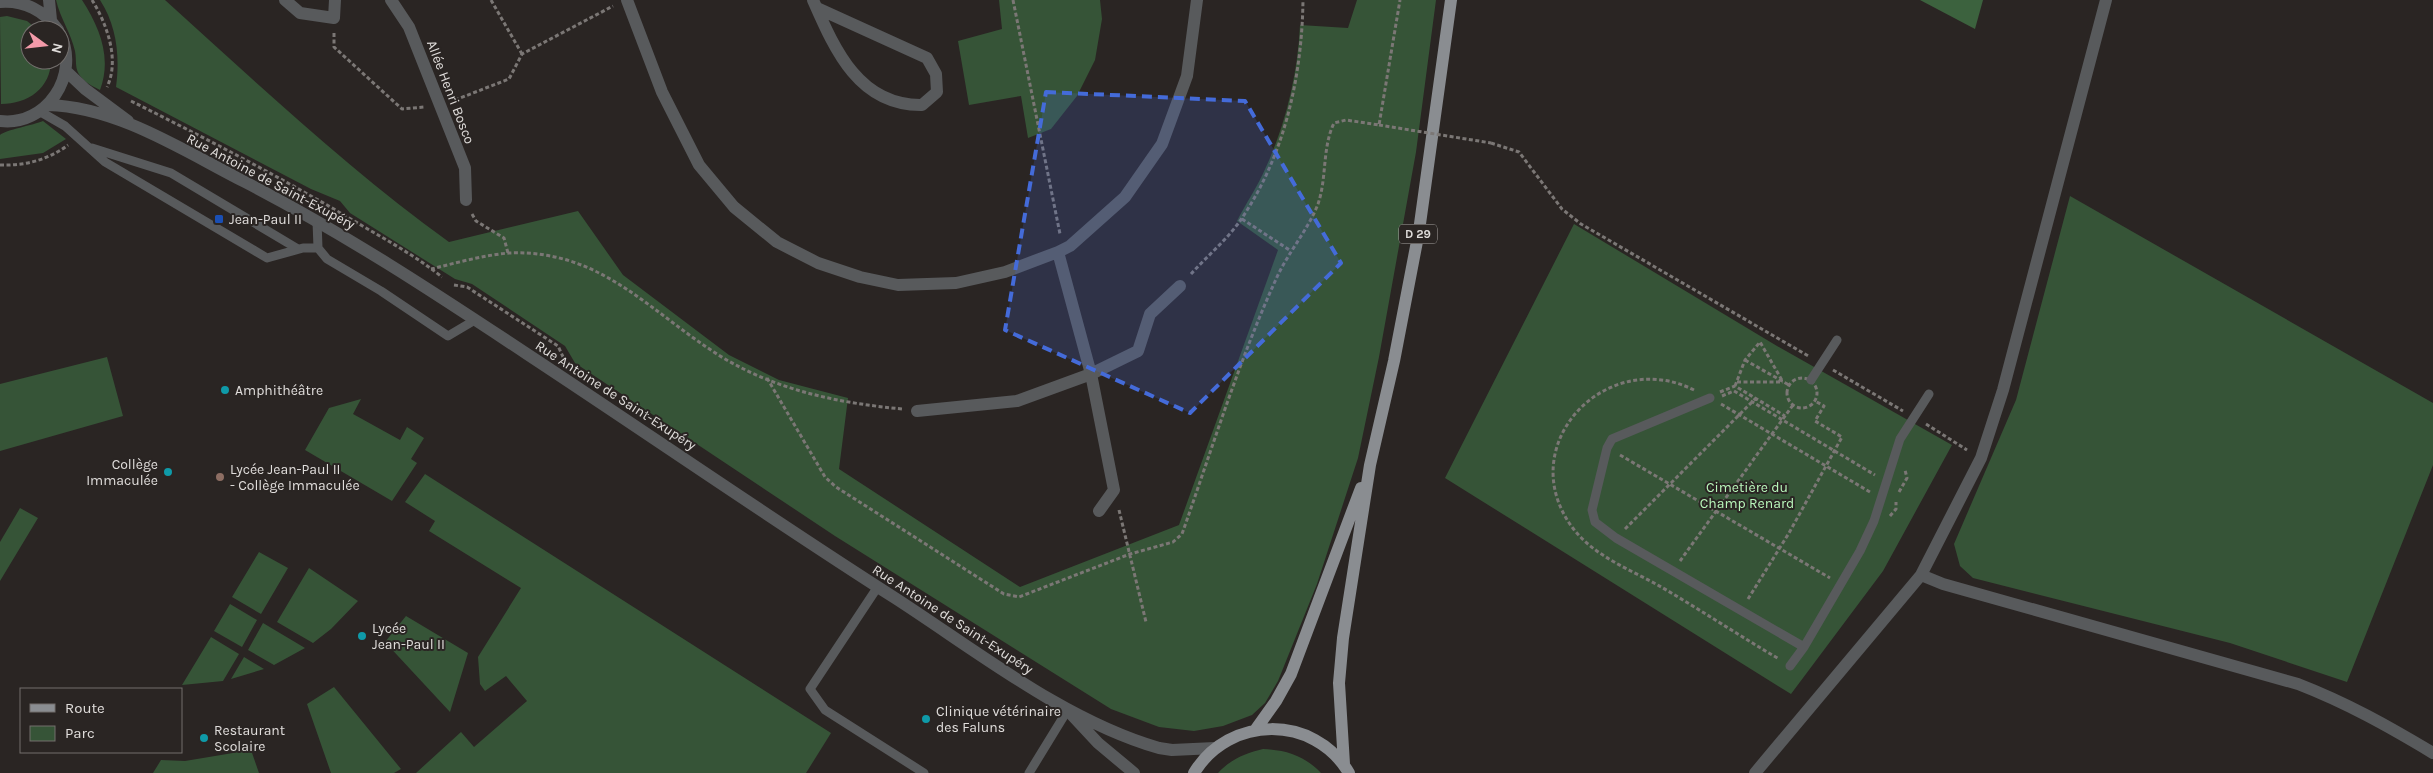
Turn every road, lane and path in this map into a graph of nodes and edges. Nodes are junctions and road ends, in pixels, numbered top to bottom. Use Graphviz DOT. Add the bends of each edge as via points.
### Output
graph roads {
  1 [pos="49,0"];
  2 [pos="92,0"];
  3 [pos="285,0"];
  4 [pos="335,0"];
  5 [pos="391,0"];
  6 [pos="491,0"];
  7 [pos="1013,0"];
  8 [pos="1197,0"];
  9 [pos="1303,0"];
  10 [pos="1400,0"];
  11 [pos="1451,0"];
  12 [pos="2106,0"];
  13 [pos="4,1"];
  14 [pos="621,2"];
  15 [pos="815,4"];
  16 [pos="334,18"];
  17 [pos="48,20"];
  18 [pos="53,20"];
  19 [pos="522,54"];
  20 [pos="66,71"];
  21 [pos="109,84"];
  22 [pos="114,89"];
  23 [pos="102,99"];
  24 [pos="128,99"];
  25 [pos="441,105"];
  26 [pos="43,108"];
  27 [pos="1,122"];
  28 [pos="1379,125"];
  29 [pos="135,126"];
  30 [pos="77,139"];
  31 [pos="87,146"];
  32 [pos="0,165"];
  33 [pos="466,200"];
  34 [pos="1242,219"];
  35 [pos="317,221"];
  36 [pos="318,248"];
  37 [pos="298,250"];
  38 [pos="1291,251"];
  39 [pos="1058,252"];
  40 [pos="508,253"];
  41 [pos="431,268"];
  42 [pos="445,279"];
  43 [pos="452,285"];
  44 [pos="1180,286"];
  45 [pos="475,320"];
  46 [pos="1837,340"];
  47 [pos="1744,360"];
  48 [pos="1822,364"];
  49 [pos="1091,374"];
  50 [pos="767,378"];
  51 [pos="1810,380"];
  52 [pos="1783,382"];
  53 [pos="572,384"];
  54 [pos="1736,384"];
  55 [pos="1789,386"];
  56 [pos="1929,394"];
  57 [pos="1710,398"];
  58 [pos="1756,398"];
  59 [pos="1815,401"];
  60 [pos="1752,402"];
  61 [pos="1793,405"];
  62 [pos="918,411"];
  63 [pos="1739,415"];
  64 [pos="1785,416"];
  65 [pos="1914,417"];
  66 [pos="1782,420"];
  67 [pos="1771,435"];
  68 [pos="1607,448"];
  69 [pos="1835,450"];
  70 [pos="1981,458"];
  71 [pos="1370,465"];
  72 [pos="1826,466"];
  73 [pos="1888,483"];
  74 [pos="1670,484"];
  75 [pos="1114,490"];
  76 [pos="1883,494"];
  77 [pos="1099,511"];
  78 [pos="1715,511"];
  79 [pos="1616,538"];
  80 [pos="1780,548"];
  81 [pos="1130,554"];
  82 [pos="1601,554"];
  83 [pos="1673,570"];
  84 [pos="1921,575"];
  85 [pos="1842,585"];
  86 [pos="1661,587"];
  87 [pos="877,588"];
  88 [pos="1740,610"];
  89 [pos="1146,622"];
  90 [pos="1728,628"];
  91 [pos="1804,647"];
  92 [pos="1790,666"];
  93 [pos="1068,711"];
  94 [pos="1256,729"];
  95 [pos="1215,748"];
  96 [pos="2433,753"];
  97 [pos="1346,768"];
  98 [pos="924,773"];
  99 [pos="1029,773"];
  100 [pos="1134,773"];
  101 [pos="1194,773"];
  102 [pos="1756,773"];
  1 -- 18 [label="street"];
  2 -- 21 [label="path" via="107,31"];
  3 -- 16 [label="street" via="300,13"];
  4 -- 16 [label="street"];
  5 -- 25 [label="street, Allée Henri Bosco" via="410,26"];
  6 -- 19 [label="path"];
  7 -- 39 [label="path" via="1060,234"];
  8 -- 39 [label="street" via="1187,76 1162,144 1125,197 1070,246"];
  9 -- 34 [label="path" via="1301,52 1287,121 1269,168"];
  10 -- 28 [label="path"];
  11 -- 71 [label="main road, D 29" via="1417,240"];
  12 -- 70 [label="street" via="2003,390"];
  13 -- 17 [label="street" via="30,6"];
  14 -- 19 [label="path"];
  14 -- 39 [label="street" via="699,164 734,207 777,242 818,263 898,286 956,283 1005,272"];
  15 -- 15 [label="street" via="835,47 855,77 878,94 905,106 922,105 937,92 936,74 927,58"];
  16 -- 25 [label="path" via="334,47 402,109"];
  19 -- 25 [label="path" via="509,79"];
  20 -- 23 [label="street, Rue Antoine de Saint-Exupéry" via="85,89"];
  20 -- 26 [label="street" via="59,89"];
  21 -- 22 [label="path"];
  21 -- 23 [label="path"];
  23 -- 29 [label="street, Rue Antoine de Saint-Exupéry"];
  24 -- 41 [label="path" via="298,188"];
  25 -- 33 [label="street, Allée Henri Bosco" via="465,168"];
  26 -- 27 [label="street" via="16,121"];
  26 -- 29 [label="street, Rue Antoine de Saint-Exupéry" via="79,108"];
  26 -- 30 [label="lane"];
  28 -- 38 [label="path" via="1346,120 1334,123 1329,134 1324,183 1317,207"];
  28 -- 48 [label="path, bridge" via="1492,143 1518,152 1562,209 1581,224"];
  29 -- 35 [label="street, Rue Antoine de Saint-Exupéry"];
  30 -- 31 [label="lane"];
  30 -- 32 [label="path" via="33,162"];
  31 -- 37 [label="lane" via="171,173"];
  31 -- 37 [label="lane" via="105,162 267,258"];
  33 -- 40 [label="path" via="476,221 504,238"];
  34 -- 38 [label="path"];
  34 -- 44 [label="path"];
  35 -- 36 [label="lane"];
  35 -- 45 [label="street, Rue Antoine de Saint-Exupéry" via="397,268"];
  36 -- 37 [label="lane"];
  36 -- 45 [label="lane" via="327,259 382,291 448,336"];
  38 -- 81 [label="path" via="1277,277 1245,358 1182,534 1173,542"];
  39 -- 49 [label="street"];
  40 -- 41 [label="path"];
  40 -- 50 [label="path" via="547,254 592,269 630,290 725,359"];
  41 -- 42 [label="path"];
  43 -- 53 [label="path" via="467,287 558,346"];
  44 -- 49 [label="street" via="1150,314 1138,351"];
  45 -- 53 [label="street, Rue Antoine de Saint-Exupéry"];
  46 -- 48 [label="lane"];
  47 -- 52 [label="path"];
  47 -- 52 [label="path" via="1760,342"];
  47 -- 54 [label="path"];
  48 -- 51 [label="lane"];
  48 -- 65 [label="path"];
  49 -- 62 [label="street" via="1017,401"];
  49 -- 75 [label="street"];
  50 -- 62 [label="path" via="795,391 849,404"];
  50 -- 81 [label="path" via="825,477 1004,594 1019,597"];
  51 -- 55 [label="path" via="1796,379"];
  51 -- 59 [label="path" via="1817,390"];
  52 -- 54 [label="path"];
  52 -- 55 [label="path"];
  53 -- 87 [label="street, Rue Antoine de Saint-Exupéry"];
  54 -- 57 [label="path"];
  54 -- 58 [label="path"];
  55 -- 61 [label="path" via="1787,394"];
  56 -- 65 [label="lane"];
  57 -- 68 [label="lane" via="1612,439"];
  57 -- 82 [label="path" via="1674,382 1637,379 1603,389 1573,415 1556,452 1556,491 1573,528"];
  58 -- 60 [label="path"];
  58 -- 64 [label="path"];
  59 -- 61 [label="path" via="1803,408"];
  59 -- 69 [label="path" via="1824,406 1815,421 1842,437"];
  60 -- 63 [label="path"];
  60 -- 63 [label="path" via="1734,392 1714,400"];
  60 -- 66 [label="path"];
  61 -- 64 [label="path"];
  63 -- 67 [label="path"];
  63 -- 74 [label="path"];
  64 -- 66 [label="path"];
  65 -- 70 [label="path"];
  65 -- 73 [label="lane" via="1900,438"];
  66 -- 67 [label="path"];
  66 -- 69 [label="path"];
  67 -- 72 [label="path"];
  67 -- 78 [label="path"];
  68 -- 74 [label="path"];
  68 -- 79 [label="lane" via="1592,510 1595,522"];
  69 -- 72 [label="path"];
  69 -- 73 [label="path"];
  70 -- 84 [label="street"];
  71 -- 94 [label="main road, D 29" via="1292,674"];
  71 -- 97 [label="main road, D 29" via="1339,683"];
  72 -- 76 [label="path" via="1870,492"];
  72 -- 80 [label="path"];
  73 -- 76 [label="lane"];
  74 -- 78 [label="path"];
  74 -- 79 [label="path"];
  75 -- 77 [label="street"];
  75 -- 81 [label="path"];
  76 -- 85 [label="lane" via="1871,528"];
  78 -- 80 [label="path"];
  78 -- 83 [label="path"];
  79 -- 82 [label="path"];
  79 -- 83 [label="lane"];
  80 -- 85 [label="path"];
  80 -- 88 [label="path"];
  81 -- 89 [label="path"];
  82 -- 86 [label="path"];
  83 -- 86 [label="path"];
  83 -- 88 [label="lane"];
  84 -- 96 [label="street" via="2298,684 2372,716"];
  84 -- 102 [label="street"];
  85 -- 91 [label="lane"];
  86 -- 90 [label="path"];
  87 -- 93 [label="street, Rue Antoine de Saint-Exupéry"];
  87 -- 98 [label="lane" via="810,689 825,710"];
  88 -- 90 [label="path"];
  88 -- 91 [label="lane"];
  90 -- 92 [label="path"];
  91 -- 92 [label="lane"];
  93 -- 95 [label="street, Rue Antoine de Saint-Exupéry" via="1159,748"];
  93 -- 99 [label="lane"];
  93 -- 100 [label="street, Rue Antoine de Saint-Exupéry" via="1098,743"];
  94 -- 95 [label="main road" via="1234,736"];
  94 -- 97 [label="main road" via="1294,731 1312,738 1328,748"];
  95 -- 101 [label="main road"];
}
